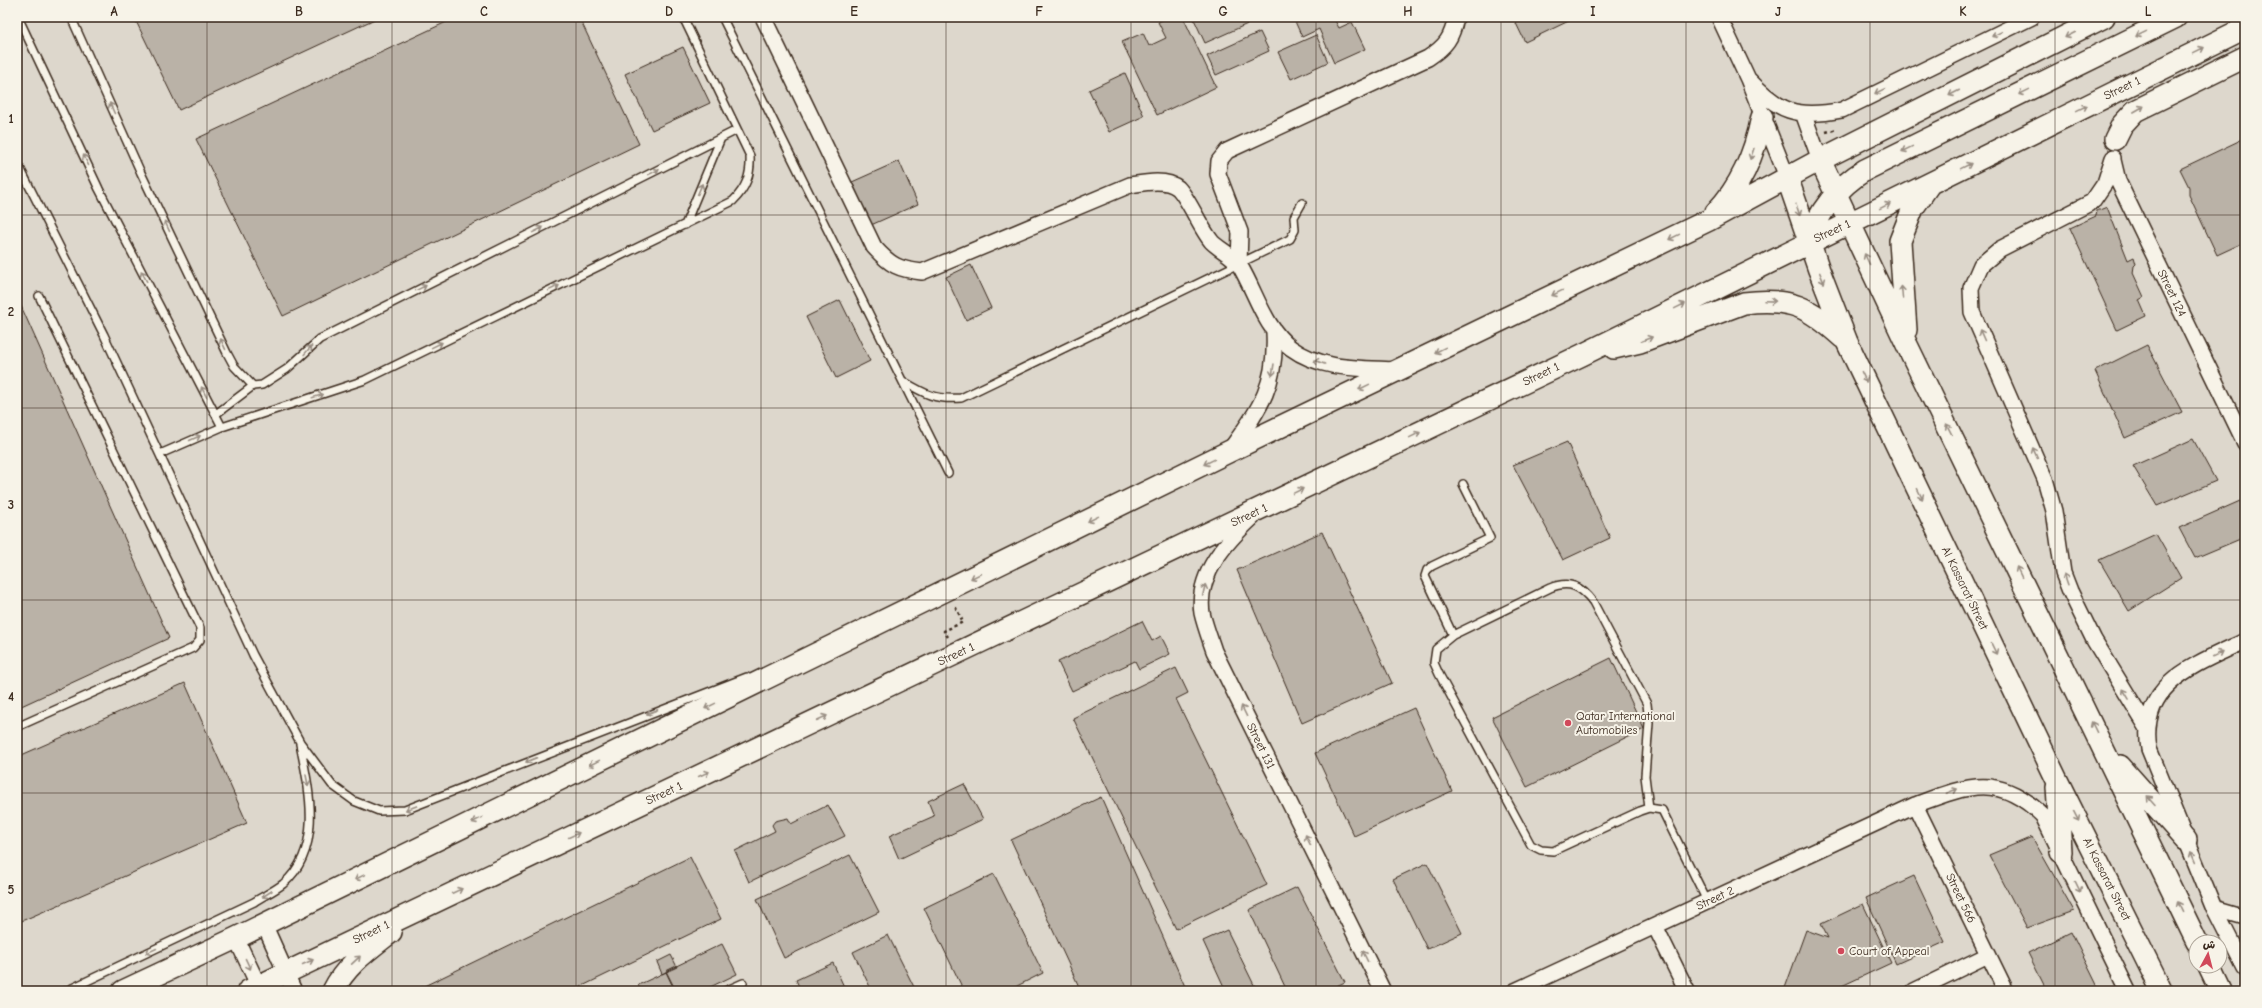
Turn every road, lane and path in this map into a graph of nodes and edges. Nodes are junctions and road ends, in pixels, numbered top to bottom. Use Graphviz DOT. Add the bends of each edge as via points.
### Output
graph roads {
  1 [pos="18,17"];
  2 [pos="71,17"];
  3 [pos="683,17"];
  4 [pos="722,17"];
  5 [pos="763,17"];
  6 [pos="1456,17"];
  7 [pos="1719,17"];
  8 [pos="2032,17"];
  9 [pos="2104,17"];
  10 [pos="2176,17"];
  11 [pos="2245,28"];
  12 [pos="2245,57"];
  13 [pos="1748,79"];
  14 [pos="1802,113"];
  15 [pos="1762,117"];
  16 [pos="737,130"];
  17 [pos="721,138"];
  18 [pos="2114,148"];
  19 [pos="1820,160"];
  20 [pos="17,162"];
  21 [pos="1787,177"];
  22 [pos="1931,183"];
  23 [pos="1836,194"];
  24 [pos="1302,203"];
  25 [pos="1709,220"];
  26 [pos="1850,223"];
  27 [pos="685,225"];
  28 [pos="1809,242"];
  29 [pos="1239,264"];
  30 [pos="39,296"];
  31 [pos="1274,332"];
  32 [pos="1847,342"];
  33 [pos="1907,345"];
  34 [pos="1582,355"];
  35 [pos="1399,370"];
  36 [pos="903,381"];
  37 [pos="254,386"];
  38 [pos="216,414"];
  39 [pos="222,426"];
  40 [pos="2245,443"];
  41 [pos="1228,452"];
  42 [pos="160,454"];
  43 [pos="948,473"];
  44 [pos="1463,484"];
  45 [pos="1263,508"];
  46 [pos="947,590"];
  47 [pos="1454,635"];
  48 [pos="846,640"];
  49 [pos="2245,641"];
  50 [pos="956,654"];
  51 [pos="764,670"];
  52 [pos="757,673"];
  53 [pos="17,727"];
  54 [pos="2146,727"];
  55 [pos="300,742"];
  56 [pos="2105,749"];
  57 [pos="2056,778"];
  58 [pos="1916,805"];
  59 [pos="1649,808"];
  60 [pos="2186,840"];
  61 [pos="2060,852"];
  62 [pos="1707,902"];
  63 [pos="422,908"];
  64 [pos="2214,908"];
  65 [pos="2245,917"];
  66 [pos="264,924"];
  67 [pos="1655,926"];
  68 [pos="2193,934"];
  69 [pos="236,938"];
  70 [pos="1988,955"];
  71 [pos="2245,968"];
  72 [pos="285,973"];
  73 [pos="2213,974"];
  74 [pos="743,983"];
  75 [pos="256,989"];
  76 [pos="66,991"];
  77 [pos="123,991"];
  78 [pos="294,991"];
  79 [pos="333,991"];
  80 [pos="725,991"];
  81 [pos="1383,991"];
  82 [pos="1515,991"];
  83 [pos="1687,991"];
  84 [pos="1914,991"];
  85 [pos="2006,991"];
  86 [pos="2128,991"];
  87 [pos="2162,991"];
  88 [pos="2221,991"];
  38 -- 1 [label="lane, one-way" via="99,188"];
  37 -- 2 [label="lane, one-way" via="234,366 227,353 141,173"];
  3 -- 16 [label="lane"];
  4 -- 36 [label="lane"];
  5 -- 29 [label="street" via="874,248 888,264 922,272 1130,186 1150,182 1177,188 1212,242"];
  6 -- 29 [label="street" via="1453,30 1443,48 1428,58 1227,151 1219,161 1218,174 1240,232"];
  7 -- 13 [label="street"];
  8 -- 14 [label="street, one-way" via="1842,110"];
  9 -- 19 [label="street, one-way"];
  10 -- 23 [label="street, one-way" via="1865,170"];
  22 -- 11 [label="street, Street 1, one-way"];
  18 -- 12 [label="street, one-way" via="2122,125 2135,111"];
  13 -- 14 [label="street" via="1765,97 1778,106"];
  13 -- 15 [label="street"];
  14 -- 19 [label="street"];
  15 -- 21 [label="street"];
  15 -- 25 [label="street, one-way" via="1747,166 1725,202"];
  16 -- 17 [label="lane"];
  16 -- 27 [label="lane" via="750,156 745,186 733,201"];
  27 -- 17 [label="lane, one-way"];
  37 -- 17 [label="lane, one-way" via="262,385 287,369 320,339"];
  18 -- 40 [label="street, Street 124" via="2118,181"];
  54 -- 18 [label="street, one-way" via="2094,640 2066,582 2054,511 2045,479 1972,312 1970,300 1974,276 1990,256 2092,202 2105,183"];
  19 -- 21 [label="street"];
  19 -- 23 [label="street"];
  20 -- 42 [label="lane" via="104,335"];
  21 -- 25 [label="street"];
  21 -- 28 [label="street, Al Kassarat Street, one-way"];
  26 -- 22 [label="street, Street 1, one-way"];
  33 -- 22 [label="street, one-way" via="1900,241 1913,208"];
  23 -- 26 [label="street"];
  23 -- 28 [label="street" via="1819,217"];
  24 -- 29 [label="lane" via="1294,217 1295,230 1290,239"];
  25 -- 35 [label="street, one-way"];
  26 -- 28 [label="street, Street 1"];
  33 -- 26 [label="street, one-way"];
  39 -- 27 [label="lane, one-way" via="365,380"];
  28 -- 32 [label="street, Al Kassarat Street, one-way"];
  34 -- 28 [label="street, Street 1, one-way"];
  29 -- 31 [label="street"];
  29 -- 36 [label="lane" via="961,398 943,399 927,395"];
  30 -- 53 [label="lane" via="200,628 200,640 193,648"];
  35 -- 31 [label="street, one-way" via="1347,368 1326,364 1307,358"];
  31 -- 41 [label="street, one-way" via="1275,354 1266,395 1254,417"];
  34 -- 32 [label="street, one-way" via="1640,342 1744,303 1762,301 1781,301 1801,307 1820,317"];
  32 -- 57 [label="street, Al Kassarat Street, one-way"];
  56 -- 33 [label="street, one-way"];
  45 -- 34 [label="street, Street 1, one-way"];
  35 -- 41 [label="street, one-way"];
  36 -- 43 [label="lane"];
  37 -- 38 [label="lane"];
  38 -- 39 [label="lane"];
  42 -- 39 [label="lane, one-way"];
  41 -- 46 [label="street, one-way"];
  42 -- 55 [label="lane" via="253,655"];
  44 -- 47 [label="lane" via="1490,538 1432,566 1425,576"];
  45 -- 50 [label="street, Street 1"];
  81 -- 45 [label="street, Street 131, one-way" via="1214,651 1202,612 1202,595 1216,558 1230,538"];
  46 -- 48 [label="street"];
  46 -- 50 [label="path" via="963,622 944,631"];
  47 -- 59 [label="lane" via="1436,649 1434,663 1531,845 1541,850 1553,851"];
  47 -- 59 [label="lane" via="1560,584 1568,584 1586,592 1647,704 1649,723 1645,776"];
  48 -- 51 [label="lane"];
  48 -- 66 [label="street, one-way"];
  54 -- 49 [label="street, one-way" via="2150,712 2161,692 2177,675"];
  63 -- 50 [label="street, Street 1, one-way"];
  52 -- 55 [label="lane, one-way" via="405,810 379,811 354,801 332,785"];
  54 -- 60 [label="street" via="2148,749"];
  55 -- 76 [label="lane, one-way" via="309,793 309,840 294,871 282,885 254,902"];
  60 -- 56 [label="street, one-way"];
  68 -- 56 [label="street, one-way"];
  57 -- 61 [label="street"];
  57 -- 87 [label="street, Al Kassarat Street, one-way"];
  58 -- 61 [label="street, one-way" via="1959,789 1978,786 1999,788 2029,802 2042,816"];
  58 -- 62 [label="street, Street 2"];
  58 -- 70 [label="street, Street 566"];
  59 -- 62 [label="lane" via="1662,810 1666,814"];
  64 -- 60 [label="street, one-way"];
  61 -- 86 [label="street, one-way"];
  62 -- 67 [label="street, Street 2"];
  72 -- 63 [label="street, Street 1, one-way"];
  79 -- 63 [label="street, one-way" via="342,975 357,959"];
  64 -- 65 [label="street"];
  64 -- 71 [label="street"];
  66 -- 69 [label="street"];
  66 -- 72 [label="street"];
  67 -- 82 [label="street, Street 2"];
  67 -- 83 [label="street"];
  69 -- 75 [label="street, one-way"];
  69 -- 77 [label="street"];
  70 -- 84 [label="street"];
  70 -- 85 [label="street, Street 566"];
  72 -- 75 [label="street, Street 1"];
  72 -- 78 [label="street"];
  73 -- 88 [label="street"];
  74 -- 80 [label="lane"];
}
